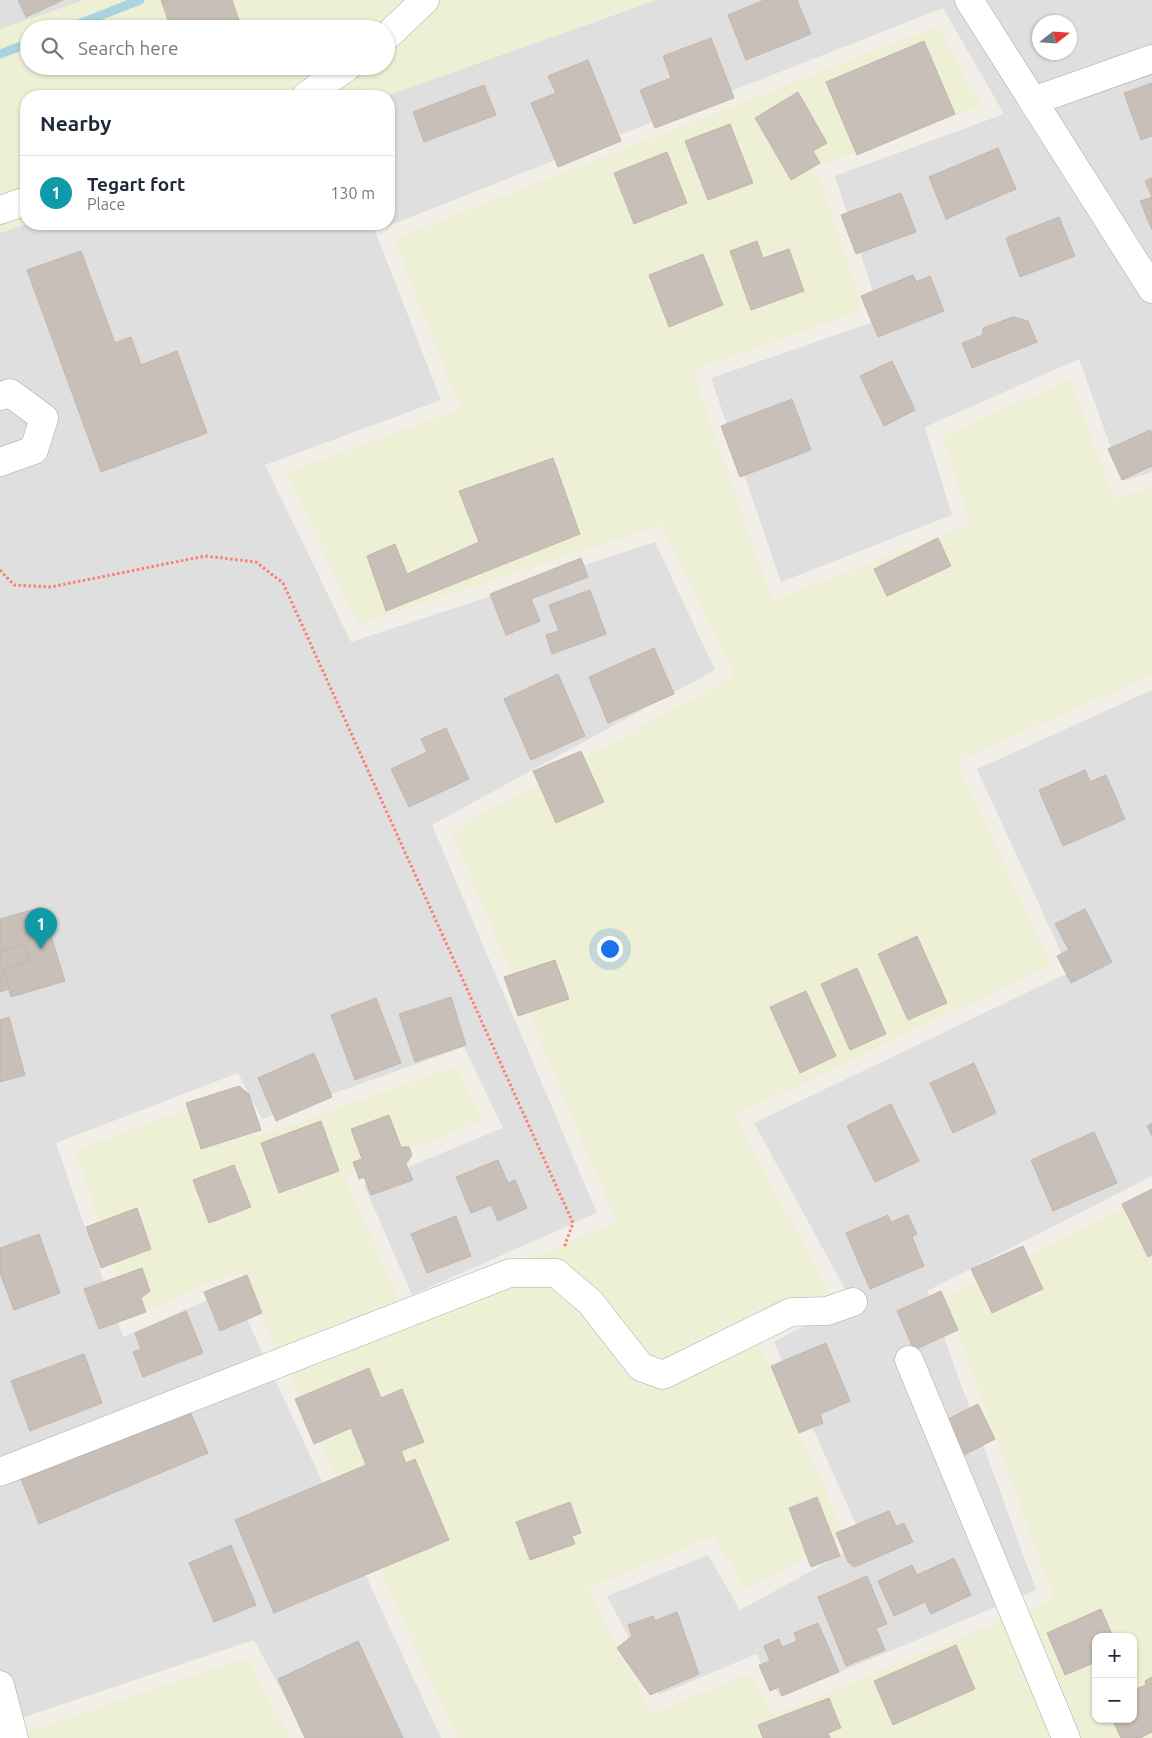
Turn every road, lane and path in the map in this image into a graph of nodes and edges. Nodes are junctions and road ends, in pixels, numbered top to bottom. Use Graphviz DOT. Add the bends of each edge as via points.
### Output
graph roads {
  1 [pos="425,0"];
  2 [pos="969,0"];
  3 [pos="395,28"];
  4 [pos="1152,59"];
  5 [pos="335,75"];
  6 [pos="314,90"];
  7 [pos="1033,101"];
  8 [pos="20,203"];
  9 [pos="0,210"];
  10 [pos="1152,289"];
  11 [pos="0,396"];
  12 [pos="0,462"];
  13 [pos="0,570"];
  14 [pos="556,1273"];
  15 [pos="854,1302"];
  16 [pos="909,1360"];
  17 [pos="0,1472"];
  18 [pos="0,1685"];
  19 [pos="14,1738"];
  20 [pos="1066,1738"];
  1 -- 3 [label="street"];
  2 -- 7 [label="street"];
  4 -- 7 [label="street"];
  5 -- 6 [label="street"];
  7 -- 10 [label="street"];
  8 -- 9 [label="street"];
  11 -- 12 [label="street" via="10,392 44,418 34,450"];
  13 -- 14 [label="path" via="14,585 51,587 205,556 256,562 283,583 573,1223"];
  14 -- 15 [label="street" via="590,1302 641,1367 663,1375 792,1312 827,1311"];
  14 -- 17 [label="street" via="510,1273"];
  16 -- 20 [label="street"];
  18 -- 19 [label="street"];
}
